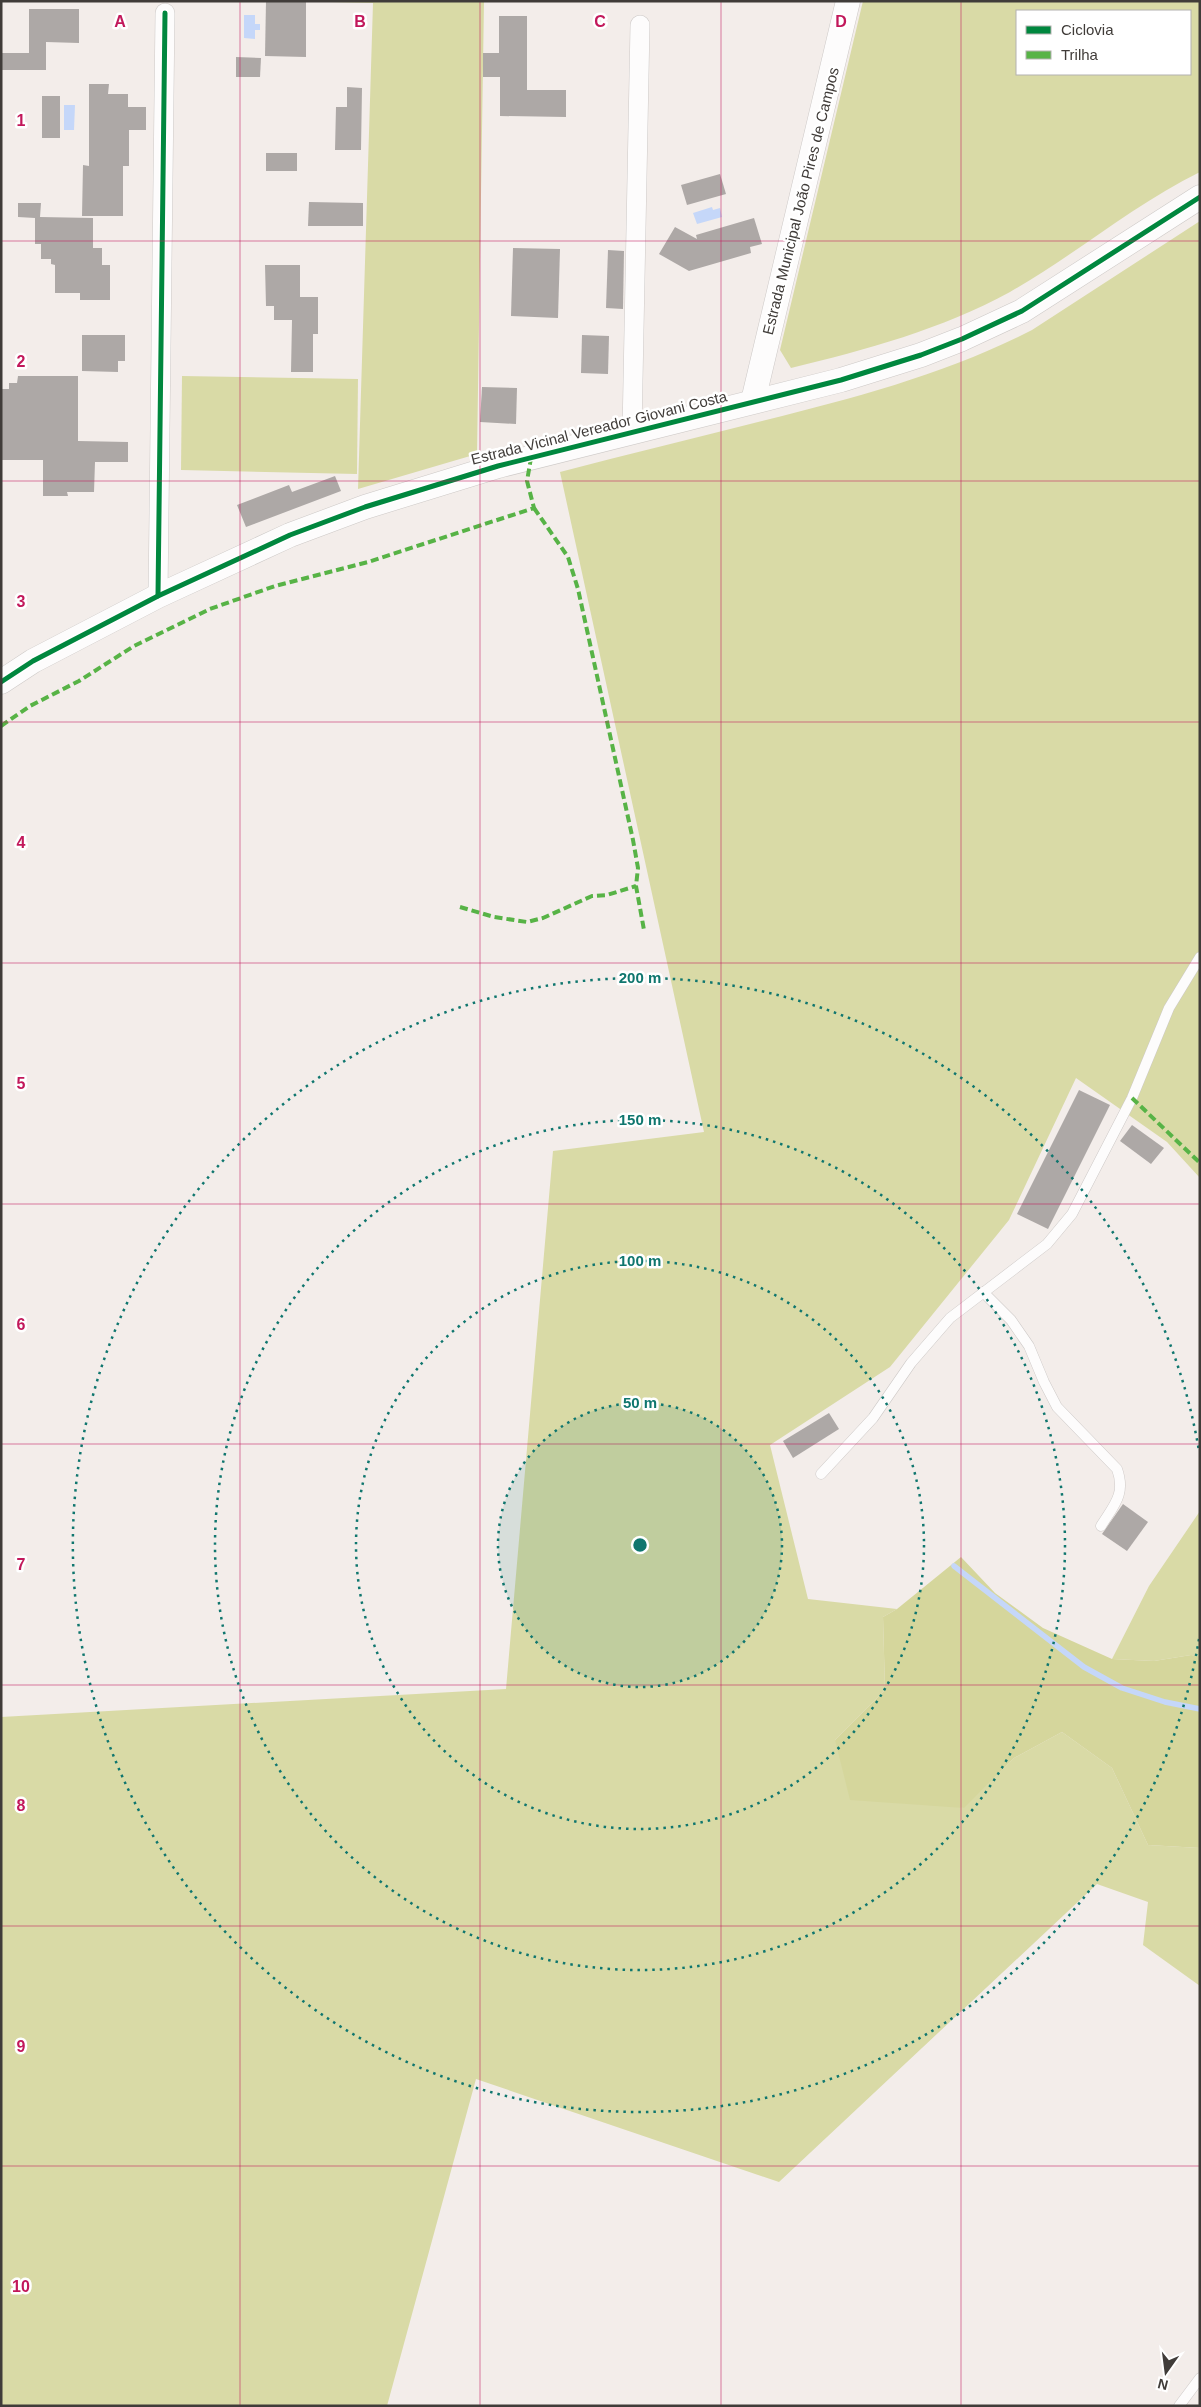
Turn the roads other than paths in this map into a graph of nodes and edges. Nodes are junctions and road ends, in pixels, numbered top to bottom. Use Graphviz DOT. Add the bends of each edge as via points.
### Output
graph roads {
  1 [pos="848,1"];
  2 [pos="165,14"];
  3 [pos="640,24"];
  4 [pos="1200,197"];
  5 [pos="753,401"];
  6 [pos="632,432"];
  7 [pos="158,596"];
  8 [pos="1,682"];
  9 [pos="1200,957"];
  10 [pos="983,1292"];
  11 [pos="821,1474"];
  12 [pos="1100,1526"];
  13 [pos="1200,2378"];
  14 [pos="1179,2406"];
  1 -- 5 [label="street, Estrada Municipal João Pires de Campos"];
  2 -- 7 [label="street"];
  3 -- 6 [label="street"];
  4 -- 5 [label="street, Estrada Vicinal Vereador Giovani Costa" via="1049,295 996,324 922,355 841,380"];
  5 -- 6 [label="street, Estrada Vicinal Vereador Giovani Costa"];
  6 -- 7 [label="street, Estrada Vicinal Vereador Giovani Costa" via="498,466 365,507 290,535"];
  7 -- 8 [label="street, Estrada Vicinal Vereador Giovani Costa" via="33,661"];
  9 -- 10 [label="lane" via="1169,1008 1132,1098 1072,1214 1047,1244"];
  10 -- 11 [label="lane" via="950,1318 911,1363 873,1418"];
  10 -- 12 [label="lane" via="1011,1320 1030,1346 1057,1407 1117,1469 1121,1482 1119,1497"];
  13 -- 14 [label="lane"];
}
